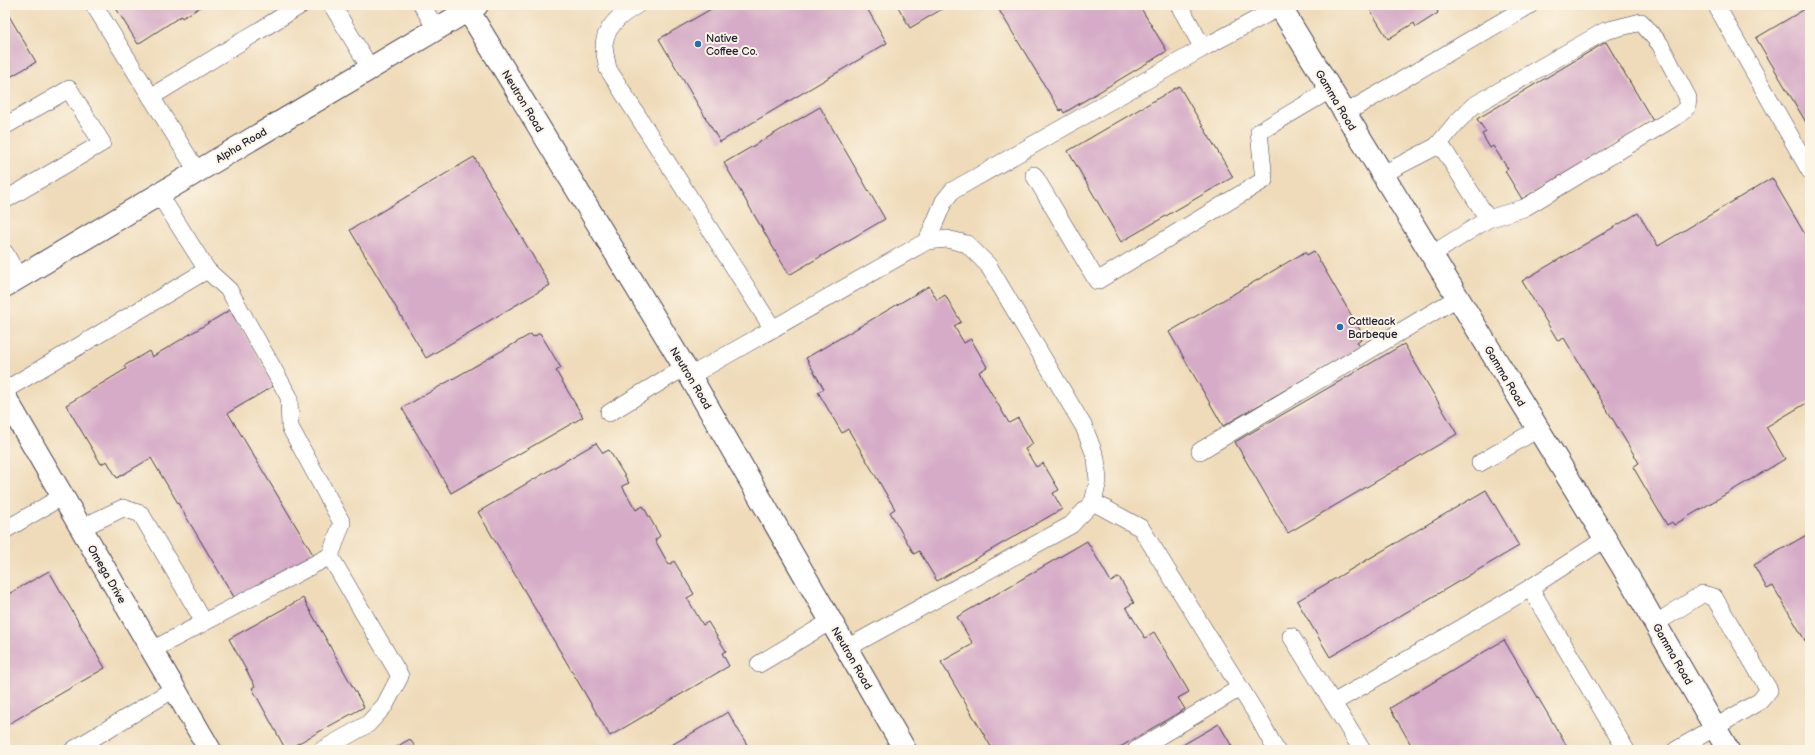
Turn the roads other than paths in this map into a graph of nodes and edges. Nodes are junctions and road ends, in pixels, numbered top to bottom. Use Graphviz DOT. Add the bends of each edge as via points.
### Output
graph roads {
  1 [pos="94,5"];
  2 [pos="301,5"];
  3 [pos="332,5"];
  4 [pos="422,5"];
  5 [pos="637,5"];
  6 [pos="1179,5"];
  7 [pos="1530,5"];
  8 [pos="1716,5"];
  9 [pos="1279,6"];
  10 [pos="470,7"];
  11 [pos="436,29"];
  12 [pos="1203,48"];
  13 [pos="370,68"];
  14 [pos="1330,90"];
  15 [pos="151,97"];
  16 [pos="1344,114"];
  17 [pos="5,126"];
  18 [pos="1437,146"];
  19 [pos="197,171"];
  20 [pos="1810,171"];
  21 [pos="1034,175"];
  22 [pos="1382,175"];
  23 [pos="159,194"];
  24 [pos="5,200"];
  25 [pos="1488,219"];
  26 [pos="926,241"];
  27 [pos="5,254"];
  28 [pos="1431,255"];
  29 [pos="207,270"];
  30 [pos="12,282"];
  31 [pos="1457,298"];
  32 [pos="773,329"];
  33 [pos="688,372"];
  34 [pos="5,390"];
  35 [pos="5,397"];
  36 [pos="609,413"];
  37 [pos="1538,429"];
  38 [pos="1200,451"];
  39 [pos="1480,463"];
  40 [pos="63,496"];
  41 [pos="1093,502"];
  42 [pos="81,528"];
  43 [pos="5,530"];
  44 [pos="1605,540"];
  45 [pos="330,556"];
  46 [pos="1530,588"];
  47 [pos="831,621"];
  48 [pos="204,622"];
  49 [pos="1655,624"];
  50 [pos="1291,636"];
  51 [pos="846,648"];
  52 [pos="152,650"];
  53 [pos="759,664"];
  54 [pos="1240,688"];
  55 [pos="174,689"];
  56 [pos="1333,703"];
  57 [pos="1715,727"];
  58 [pos="73,750"];
  59 [pos="210,750"];
  60 [pos="322,750"];
  61 [pos="905,750"];
  62 [pos="1136,750"];
  63 [pos="1276,750"];
  64 [pos="1362,750"];
  65 [pos="1626,750"];
  66 [pos="1676,750"];
  67 [pos="1728,750"];
  1 -- 15 [label="lane"];
  2 -- 15 [label="lane"];
  3 -- 13 [label="lane"];
  4 -- 11 [label="lane"];
  5 -- 32 [label="lane" via="623,13 607,32 604,45 608,69"];
  6 -- 12 [label="lane"];
  7 -- 16 [label="lane"];
  8 -- 20 [label="lane"];
  9 -- 12 [label="lane"];
  9 -- 14 [label="street, Gamma Road"];
  10 -- 11 [label="street, Alpha Road"];
  10 -- 33 [label="street, Neutron Road"];
  11 -- 13 [label="street, Alpha Road"];
  12 -- 26 [label="lane" via="952,191 944,201"];
  13 -- 19 [label="street, Alpha Road"];
  14 -- 16 [label="street, Gamma Road"];
  14 -- 21 [label="lane" via="1258,132 1264,180 1097,280"];
  15 -- 19 [label="lane"];
  16 -- 22 [label="street, Gamma Road"];
  17 -- 24 [label="lane" via="69,89 102,143"];
  18 -- 22 [label="lane"];
  18 -- 25 [label="lane" via="1444,150"];
  18 -- 25 [label="lane" via="1473,106 1605,31 1641,22 1660,44 1688,98 1687,107 1680,114 1524,208"];
  19 -- 23 [label="street, Alpha Road"];
  22 -- 28 [label="street, Gamma Road"];
  23 -- 29 [label="lane"];
  23 -- 30 [label="street, Alpha Road"];
  25 -- 28 [label="lane"];
  26 -- 32 [label="lane"];
  26 -- 41 [label="lane" via="947,238 967,244 988,265 1084,427 1096,458 1098,481"];
  27 -- 30 [label="lane"];
  28 -- 31 [label="street, Gamma Road"];
  29 -- 34 [label="lane"];
  29 -- 45 [label="lane" via="229,290 289,397 290,427 342,523"];
  31 -- 37 [label="street, Gamma Road"];
  31 -- 38 [label="lane"];
  32 -- 33 [label="lane"];
  33 -- 36 [label="lane"];
  33 -- 47 [label="street, Neutron Road"];
  35 -- 40 [label="street, Omega Drive"];
  37 -- 39 [label="lane"];
  37 -- 44 [label="street, Gamma Road"];
  40 -- 42 [label="street, Omega Drive"];
  40 -- 43 [label="lane"];
  41 -- 51 [label="lane" via="1072,525"];
  41 -- 54 [label="lane" via="1141,528"];
  42 -- 48 [label="lane" via="124,508 141,514"];
  42 -- 52 [label="street, Omega Drive"];
  44 -- 46 [label="lane"];
  44 -- 49 [label="street, Gamma Road"];
  45 -- 48 [label="lane"];
  45 -- 60 [label="lane" via="400,676 385,705 368,724"];
  46 -- 56 [label="lane"];
  46 -- 65 [label="lane"];
  47 -- 51 [label="street, Neutron Road"];
  47 -- 53 [label="lane"];
  48 -- 52 [label="lane"];
  49 -- 57 [label="street, Gamma Road"];
  49 -- 57 [label="lane" via="1702,594 1714,597 1769,690 1760,701"];
  50 -- 56 [label="lane"];
  51 -- 61 [label="street, Neutron Road"];
  52 -- 55 [label="street, Omega Drive"];
  54 -- 62 [label="lane"];
  54 -- 63 [label="lane"];
  55 -- 58 [label="lane"];
  55 -- 59 [label="street, Omega Drive"];
  56 -- 64 [label="lane"];
  57 -- 66 [label="lane"];
  57 -- 67 [label="street, Gamma Road"];
}
